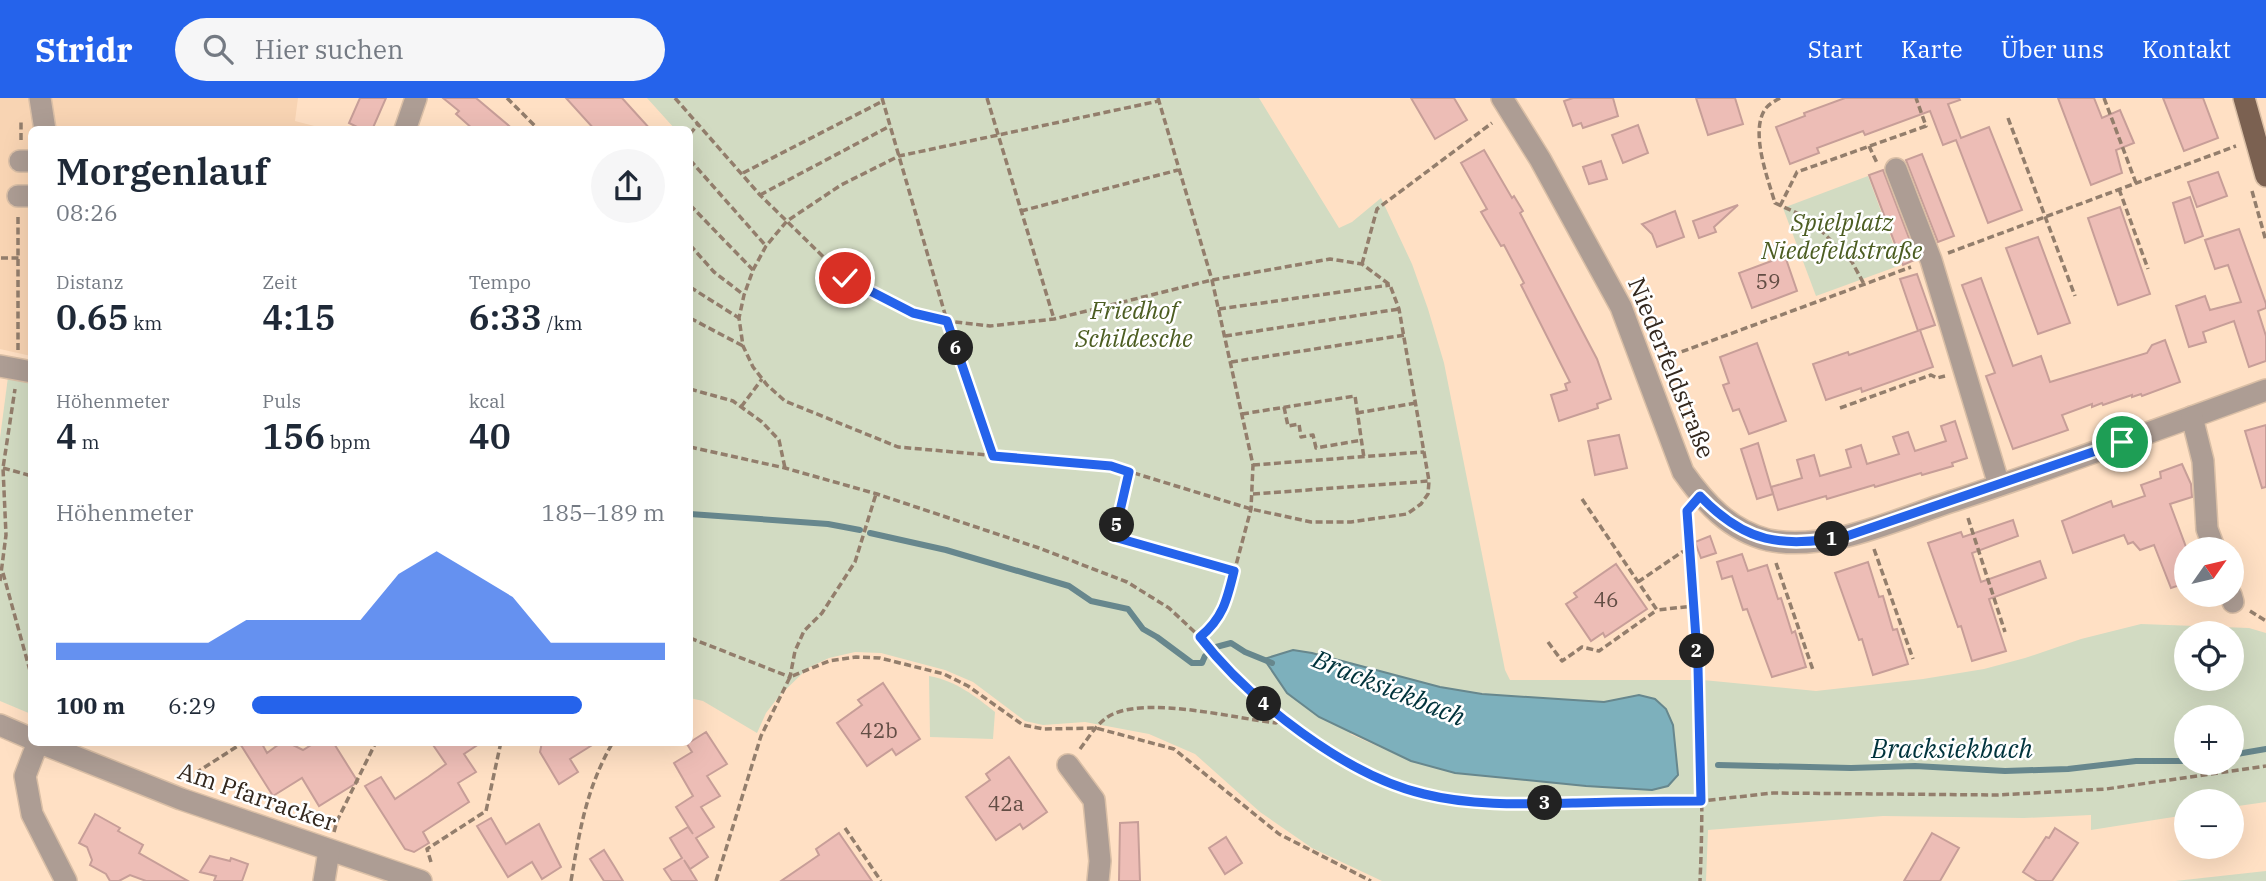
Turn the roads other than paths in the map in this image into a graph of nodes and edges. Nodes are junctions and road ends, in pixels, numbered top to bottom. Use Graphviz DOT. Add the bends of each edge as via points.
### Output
graph roads {
  1 [pos="40,98"];
  2 [pos="416,98"];
  3 [pos="2244,98"];
  4 [pos="1506,104"];
  5 [pos="44,126"];
  6 [pos="406,126"];
  7 [pos="1896,169"];
  8 [pos="2266,176"];
  9 [pos="2266,390"];
  10 [pos="2192,417"];
  11 [pos="1999,485"];
  12 [pos="2210,537"];
  13 [pos="0,725"];
  14 [pos="28,737"];
  15 [pos="36,746"];
  16 [pos="48,746"];
  17 [pos="1068,765"];
  18 [pos="329,850"];
  19 [pos="427,876"];
  20 [pos="66,881"];
  21 [pos="324,881"];
  22 [pos="1098,881"];
  1 -- 5 [label="street"];
  2 -- 6 [label="street"];
  3 -- 8 [label="main road"];
  4 -- 11 [label="street, Niederfeldstraße" via="1621,307 1683,472 1718,514 1769,540 1805,543 1844,537"];
  7 -- 11 [label="street" via="1931,260"];
  9 -- 10 [label="street, Niederfeldstraße"];
  10 -- 11 [label="street, Niederfeldstraße"];
  10 -- 12 [label="street" via="2203,461"];
  13 -- 14 [label="street"];
  15 -- 20 [label="street" via="25,776 32,814"];
  16 -- 18 [label="street, Am Pfarracker" via="181,799"];
  17 -- 22 [label="street" via="1094,800"];
  18 -- 19 [label="street, Am Pfarracker"];
  18 -- 21 [label="street"];
}
